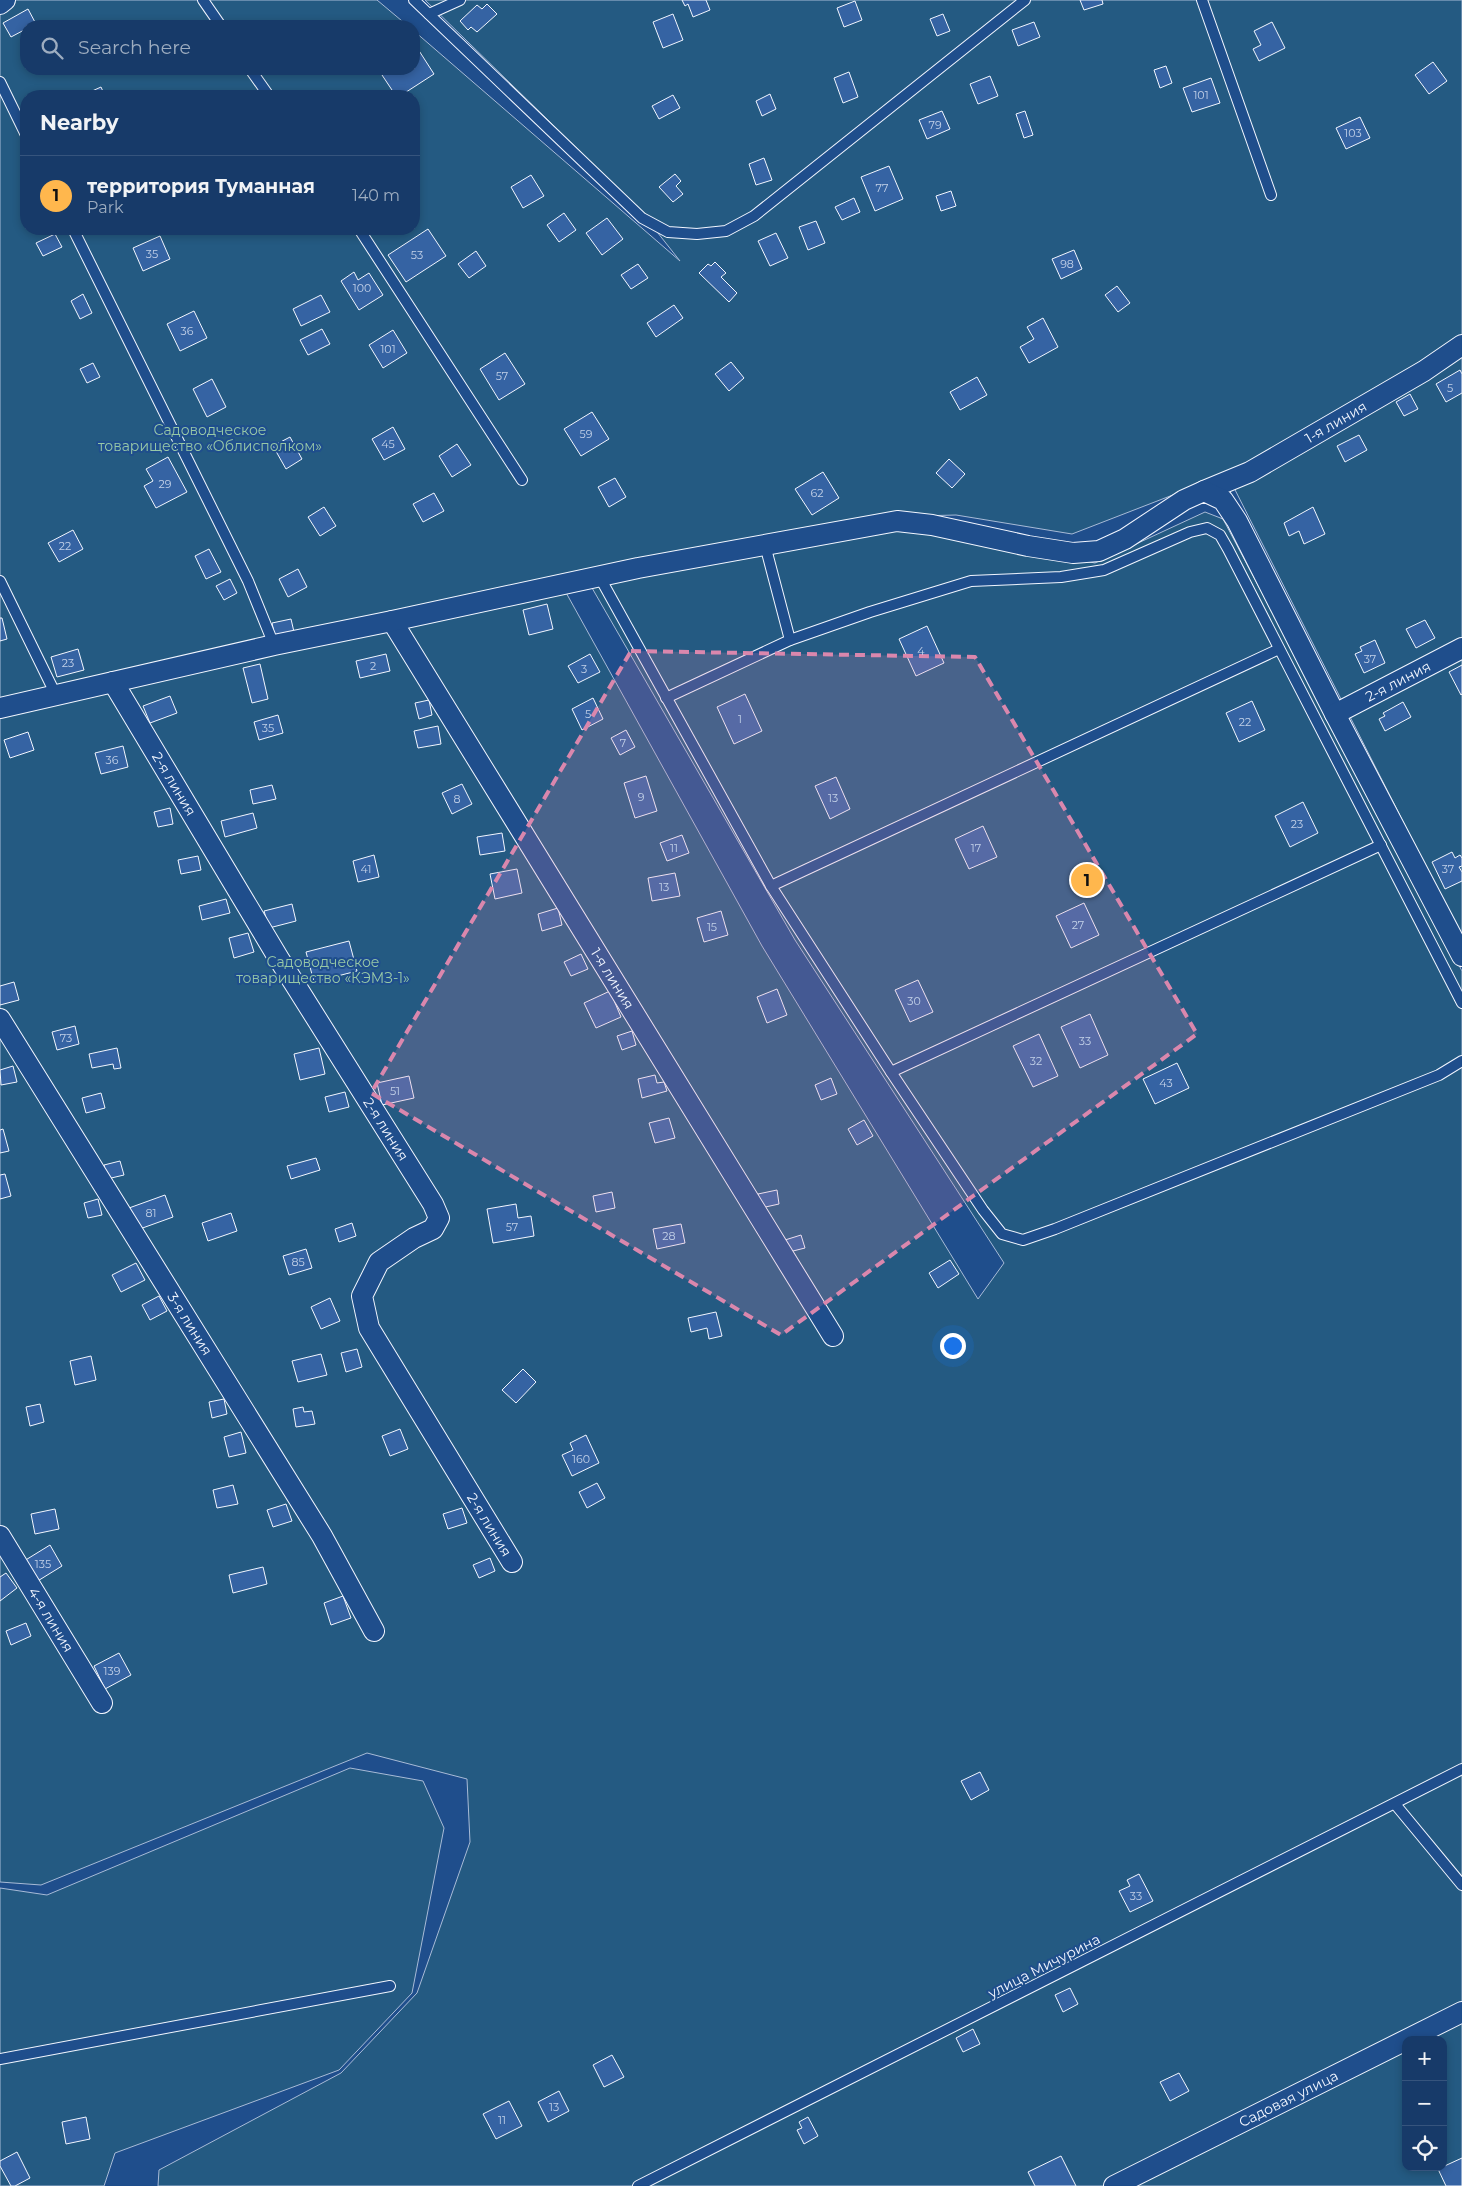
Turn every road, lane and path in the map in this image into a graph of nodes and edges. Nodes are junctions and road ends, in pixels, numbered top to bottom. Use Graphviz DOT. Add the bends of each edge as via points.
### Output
graph roads {
  1 [pos="5,0"];
  2 [pos="203,0"];
  3 [pos="414,0"];
  4 [pos="460,0"];
  5 [pos="1025,0"];
  6 [pos="1202,0"];
  7 [pos="0,4"];
  8 [pos="429,14"];
  9 [pos="217,20"];
  10 [pos="254,75"];
  11 [pos="0,82"];
  12 [pos="265,90"];
  13 [pos="20,123"];
  14 [pos="1271,195"];
  15 [pos="76,235"];
  16 [pos="363,235"];
  17 [pos="1462,345"];
  18 [pos="522,480"];
  19 [pos="1204,491"];
  20 [pos="765,545"];
  21 [pos="599,576"];
  22 [pos="0,581"];
  23 [pos="392,621"];
  24 [pos="790,640"];
  25 [pos="274,645"];
  26 [pos="1462,648"];
  27 [pos="1279,649"];
  28 [pos="113,682"];
  29 [pos="56,695"];
  30 [pos="666,698"];
  31 [pos="0,708"];
  32 [pos="1335,714"];
  33 [pos="1381,845"];
  34 [pos="771,886"];
  35 [pos="1457,935"];
  36 [pos="1432,946"];
  37 [pos="1462,956"];
  38 [pos="1462,1003"];
  39 [pos="0,1019"];
  40 [pos="1462,1061"];
  41 [pos="891,1072"];
  42 [pos="833,1336"];
  43 [pos="0,1536"];
  44 [pos="512,1562"];
  45 [pos="374,1631"];
  46 [pos="102,1703"];
  47 [pos="1462,1770"];
  48 [pos="1395,1804"];
  49 [pos="1462,1885"];
  50 [pos="390,1986"];
  51 [pos="1462,2012"];
  52 [pos="0,2059"];
  53 [pos="638,2186"];
  54 [pos="1114,2186"];
  1 -- 7 [label="street"];
  2 -- 9 [label="lane"];
  3 -- 8 [label="lane"];
  4 -- 8 [label="lane"];
  5 -- 8 [label="lane" via="754,216 726,231 697,234 668,232 642,218"];
  6 -- 14 [label="lane"];
  10 -- 12 [label="lane"];
  11 -- 13 [label="lane"];
  15 -- 25 [label="lane" via="248,581"];
  16 -- 18 [label="lane"];
  17 -- 19 [label="street, 1-я линия" via="1424,371 1250,472"];
  19 -- 20 [label="street, 1-я линия" via="1099,551 1073,553 897,521"];
  19 -- 32 [label="street" via="1223,500 1237,521"];
  20 -- 21 [label="street, 1-я линия"];
  20 -- 24 [label="lane"];
  21 -- 23 [label="street, 1-я линия"];
  21 -- 30 [label="lane"];
  22 -- 29 [label="lane"];
  23 -- 25 [label="street, 1-я линия"];
  23 -- 42 [label="street, 1-я линия"];
  24 -- 27 [label="lane" via="971,581 1061,577 1104,570 1190,532 1207,528 1220,535"];
  24 -- 30 [label="lane"];
  25 -- 28 [label="street, 1-я линия"];
  26 -- 32 [label="street, 2-я линия"];
  27 -- 33 [label="lane"];
  27 -- 34 [label="lane"];
  28 -- 29 [label="street, 1-я линия"];
  28 -- 44 [label="street, 2-я линия" via="279,959 433,1204 439,1218 433,1229 379,1262 362,1296 369,1328"];
  29 -- 31 [label="street, 1-я линия"];
  30 -- 34 [label="lane"];
  32 -- 35 [label="street"];
  33 -- 36 [label="lane"];
  33 -- 41 [label="lane"];
  34 -- 41 [label="lane"];
  35 -- 36 [label="lane"];
  35 -- 37 [label="street"];
  36 -- 38 [label="lane"];
  39 -- 45 [label="street, 3-я линия" via="322,1536"];
  40 -- 41 [label="lane" via="1439,1075 1024,1240 1002,1234 983,1210"];
  43 -- 46 [label="street, 4-я линия"];
  47 -- 48 [label="lane, улица Мичурина"];
  48 -- 49 [label="lane"];
  48 -- 53 [label="lane, улица Мичурина"];
  50 -- 52 [label="lane"];
  51 -- 54 [label="street, Садовая улица"];
}
